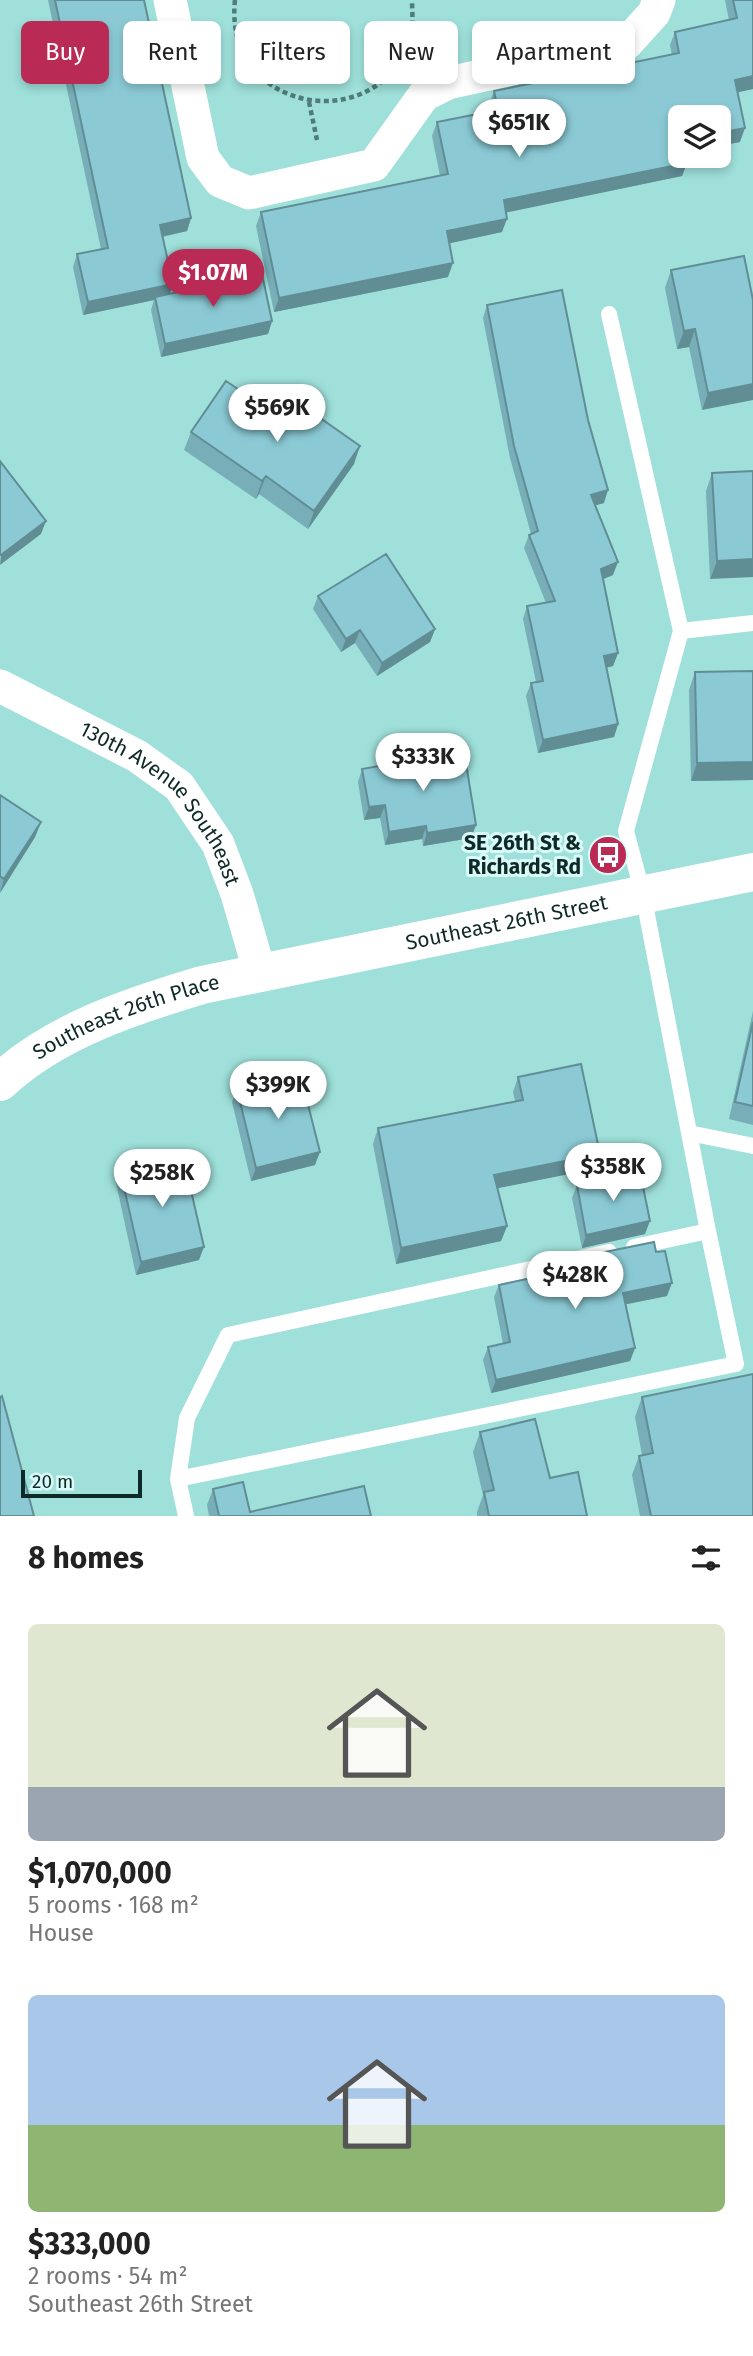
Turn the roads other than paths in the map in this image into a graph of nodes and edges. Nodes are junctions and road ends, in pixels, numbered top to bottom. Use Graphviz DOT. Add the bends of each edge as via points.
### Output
graph roads {
  1 [pos="170,0"];
  2 [pos="659,0"];
  3 [pos="609,314"];
  4 [pos="753,623"];
  5 [pos="681,631"];
  6 [pos="0,686"];
  7 [pos="753,872"];
  8 [pos="643,894"];
  9 [pos="260,972"];
  10 [pos="0,1082"];
  11 [pos="689,1133"];
  12 [pos="753,1146"];
  13 [pos="708,1231"];
  14 [pos="178,1479"];
  15 [pos="186,1516"];
  1 -- 2 [label="street" via="203,158 220,181 249,193 374,165 424,95 448,83 626,44 654,13"];
  3 -- 5 [label="lane"];
  4 -- 5 [label="lane"];
  5 -- 8 [label="lane" via="626,831"];
  6 -- 9 [label="street, 130th Avenue Southeast" via="137,756 179,786 218,844"];
  7 -- 8 [label="street, Southeast 26th Street"];
  8 -- 9 [label="street, Southeast 26th Street"];
  8 -- 11 [label="lane"];
  9 -- 10 [label="street, Southeast 26th Place" via="117,1013 58,1041"];
  11 -- 12 [label="lane"];
  11 -- 13 [label="lane"];
  13 -- 14 [label="lane" via="228,1335 187,1418"];
  13 -- 14 [label="lane" via="736,1364"];
  14 -- 15 [label="lane"];
}
